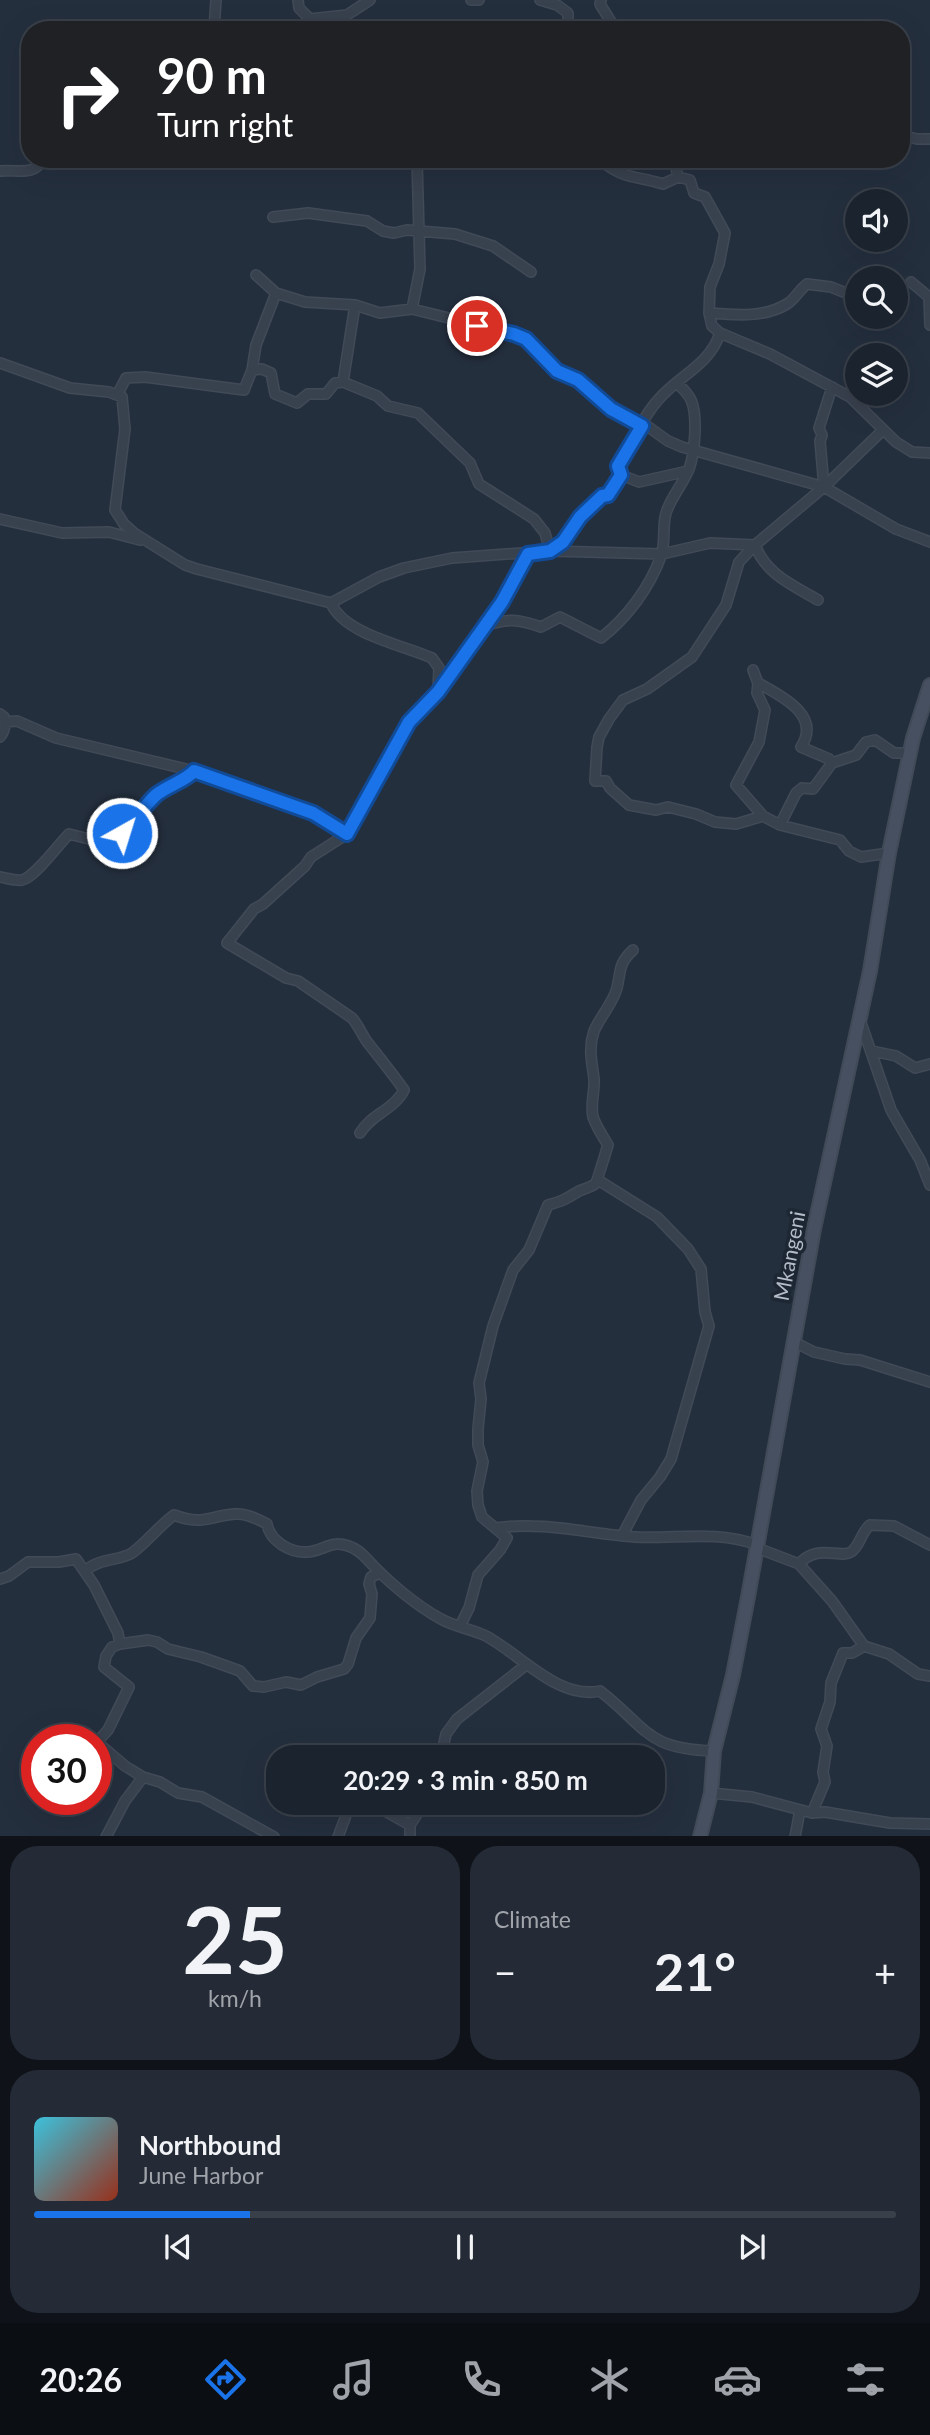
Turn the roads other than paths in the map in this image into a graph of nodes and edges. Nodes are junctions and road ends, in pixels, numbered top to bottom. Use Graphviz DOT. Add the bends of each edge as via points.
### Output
graph roads {
  1 [pos="216,0"];
  2 [pos="298,0"];
  3 [pos="370,0"];
  4 [pos="471,0"];
  5 [pos="479,0"];
  6 [pos="540,0"];
  7 [pos="601,0"];
  8 [pos="215,21"];
  9 [pos="568,21"];
  10 [pos="610,21"];
  11 [pos="910,136"];
  12 [pos="930,139"];
  13 [pos="35,168"];
  14 [pos="417,168"];
  15 [pos="608,168"];
  16 [pos="676,168"];
  17 [pos="0,171"];
  18 [pos="678,177"];
  19 [pos="273,217"];
  20 [pos="418,230"];
  21 [pos="530,272"];
  22 [pos="256,275"];
  23 [pos="911,282"];
  24 [pos="276,293"];
  25 [pos="845,293"];
  26 [pos="355,305"];
  27 [pos="412,309"];
  28 [pos="709,313"];
  29 [pos="930,325"];
  30 [pos="720,332"];
  31 [pos="0,363"];
  32 [pos="252,370"];
  33 [pos="343,382"];
  34 [pos="677,383"];
  35 [pos="832,387"];
  36 [pos="117,395"];
  37 [pos="642,425"];
  38 [pos="883,430"];
  39 [pos="693,449"];
  40 [pos="930,453"];
  41 [pos="688,471"];
  42 [pos="621,475"];
  43 [pos="824,487"];
  44 [pos="0,519"];
  45 [pos="930,542"];
  46 [pos="152,544"];
  47 [pos="755,545"];
  48 [pos="550,551"];
  49 [pos="528,554"];
  50 [pos="662,554"];
  51 [pos="818,600"];
  52 [pos="331,603"];
  53 [pos="484,626"];
  54 [pos="753,670"];
  55 [pos="758,683"];
  56 [pos="930,685"];
  57 [pos="438,692"];
  58 [pos="3,718"];
  59 [pos="0,737"];
  60 [pos="910,753"];
  61 [pos="832,763"];
  62 [pos="194,771"];
  63 [pos="762,816"];
  64 [pos="780,825"];
  65 [pos="347,834"];
  66 [pos="889,853"];
  67 [pos="0,877"];
  68 [pos="633,950"];
  69 [pos="860,1018"];
  70 [pos="872,1051"];
  71 [pos="930,1064"];
  72 [pos="360,1133"];
  73 [pos="598,1180"];
  74 [pos="930,1185"];
  75 [pos="794,1342"];
  76 [pos="930,1382"];
  77 [pos="496,1528"];
  78 [pos="623,1534"];
  79 [pos="930,1545"];
  80 [pos="757,1546"];
  81 [pos="799,1564"];
  82 [pos="85,1571"];
  83 [pos="380,1573"];
  84 [pos="0,1579"];
  85 [pos="460,1626"];
  86 [pos="120,1644"];
  87 [pos="864,1646"];
  88 [pos="526,1665"];
  89 [pos="930,1676"];
  90 [pos="444,1745"];
  91 [pos="714,1751"];
  92 [pos="143,1777"];
  93 [pos="711,1793"];
  94 [pos="800,1810"];
  95 [pos="812,1812"];
  96 [pos="417,1815"];
  97 [pos="930,1824"];
  98 [pos="410,1825"];
  99 [pos="106,1836"];
  100 [pos="274,1836"];
  101 [pos="338,1836"];
  102 [pos="410,1836"];
  103 [pos="700,1836"];
  104 [pos="795,1836"];
  1 -- 8 [label="street"];
  2 -- 3 [label="street" via="310,19 347,15"];
  4 -- 5 [label="street"];
  6 -- 9 [label="street" via="568,13"];
  7 -- 10 [label="street"];
  11 -- 12 [label="street"];
  13 -- 17 [label="street"];
  14 -- 20 [label="street"];
  15 -- 18 [label="street" via="625,177 663,184"];
  16 -- 18 [label="street"];
  18 -- 28 [label="street" via="690,180 694,193 705,197 725,233 710,287"];
  19 -- 20 [label="street" via="308,213 367,221 394,233"];
  20 -- 21 [label="street" via="456,234 493,246"];
  20 -- 27 [label="street" via="420,269"];
  22 -- 24 [label="street"];
  23 -- 29 [label="street" via="929,297"];
  24 -- 26 [label="street" via="305,302"];
  24 -- 32 [label="street" via="256,345"];
  25 -- 28 [label="street" via="807,284 772,312"];
  26 -- 27 [label="street" via="380,313"];
  26 -- 33 [label="street"];
  27 -- 37 [label="street" via="526,339 557,371 578,380 611,409"];
  28 -- 30 [label="street" via="712,326"];
  30 -- 34 [label="street" via="703,361"];
  30 -- 35 [label="street"];
  31 -- 36 [label="street" via="69,388"];
  32 -- 33 [label="street" via="271,373 275,394 297,403 308,394 323,395 335,383"];
  32 -- 36 [label="street" via="244,390 145,377 126,378"];
  33 -- 48 [label="street" via="377,396 388,406 418,412 470,463 479,484 534,519 545,533"];
  34 -- 37 [label="street" via="659,398"];
  34 -- 39 [label="street" via="693,406"];
  35 -- 38 [label="street" via="850,397"];
  35 -- 43 [label="street" via="819,428"];
  36 -- 46 [label="street" via="122,397 125,429 115,510 124,524"];
  37 -- 39 [label="street"];
  37 -- 42 [label="street" via="618,466"];
  38 -- 40 [label="street" via="912,452"];
  38 -- 43 [label="street"];
  39 -- 41 [label="street"];
  39 -- 43 [label="street"];
  41 -- 42 [label="street" via="639,482"];
  41 -- 50 [label="street" via="666,514"];
  42 -- 48 [label="street" via="608,495 580,517 563,542"];
  43 -- 45 [label="street" via="896,529"];
  43 -- 47 [label="street"];
  44 -- 46 [label="street" via="62,533 109,532"];
  46 -- 52 [label="street" via="197,569"];
  47 -- 50 [label="street" via="710,543"];
  47 -- 51 [label="street" via="775,574"];
  47 -- 63 [label="street" via="739,562 726,605 692,657 623,700 599,737 595,771 596,781 606,780 629,805 656,810 668,807 736,824"];
  48 -- 49 [label="street"];
  48 -- 50 [label="street"];
  49 -- 52 [label="street" via="452,558 404,568"];
  49 -- 53 [label="street"];
  50 -- 53 [label="street" via="618,625 601,638 559,617 541,626 503,619"];
  52 -- 57 [label="street" via="334,611 363,631 432,658 439,668"];
  53 -- 57 [label="street"];
  54 -- 55 [label="street"];
  55 -- 61 [label="street" via="794,704 808,728 801,747"];
  55 -- 63 [label="street" via="765,710 759,742 736,785"];
  56 -- 60 [label="street, Mkangeni"];
  57 -- 65 [label="street" via="409,722"];
  58 -- 59 [label="street"];
  58 -- 62 [label="street" via="56,738"];
  60 -- 61 [label="street" via="894,753 875,740 866,742 856,755"];
  60 -- 66 [label="street, Mkangeni"];
  61 -- 64 [label="street" via="813,789 796,793"];
  62 -- 65 [label="street" via="313,813"];
  62 -- 67 [label="street" via="155,796 115,841 109,844 69,834 34,874 21,881"];
  63 -- 64 [label="street"];
  64 -- 66 [label="street" via="840,840 861,857"];
  65 -- 72 [label="street" via="311,856 254,909 226,943 298,981 352,1018 390,1069 404,1090 399,1099 366,1122"];
  66 -- 69 [label="street, Mkangeni"];
  68 -- 73 [label="street" via="619,970 617,988 592,1043 592,1111 608,1145"];
  69 -- 70 [label="street"];
  69 -- 75 [label="street, Mkangeni"];
  70 -- 71 [label="street" via="896,1056 915,1068"];
  70 -- 74 [label="street" via="891,1110"];
  73 -- 77 [label="street" via="567,1201 548,1205 529,1250 513,1270 493,1326 480,1383 478,1445 483,1462 477,1491 482,1517"];
  73 -- 78 [label="street" via="657,1217 688,1249 701,1269 709,1326 671,1459"];
  75 -- 76 [label="street" via="814,1352 860,1360"];
  75 -- 80 [label="street, Mkangeni"];
  77 -- 78 [label="street"];
  77 -- 85 [label="street" via="507,1538 478,1575"];
  78 -- 80 [label="street" via="708,1536 741,1539"];
  79 -- 81 [label="street" via="894,1527 870,1525 851,1552 823,1551"];
  80 -- 81 [label="street"];
  80 -- 91 [label="street, Mkangeni"];
  81 -- 87 [label="street"];
  82 -- 83 [label="street" via="130,1554 174,1515 204,1521 237,1513 267,1524 275,1541 296,1550 308,1553 332,1544 346,1545 362,1553"];
  82 -- 84 [label="street" via="76,1559 28,1562"];
  82 -- 86 [label="street"];
  83 -- 85 [label="street" via="424,1608"];
  83 -- 86 [label="street" via="371,1577 370,1618 348,1664 301,1685 253,1686 240,1671 157,1642"];
  85 -- 88 [label="street" via="485,1635"];
  86 -- 92 [label="street" via="112,1647 104,1667 130,1687 97,1742"];
  87 -- 89 [label="street"];
  87 -- 95 [label="street" via="843,1653 831,1682 821,1729 827,1746 825,1782"];
  88 -- 90 [label="street" via="457,1719"];
  88 -- 91 [label="street" via="579,1691 600,1691 650,1738 680,1749"];
  91 -- 93 [label="street, Mkangeni"];
  92 -- 99 [label="street"];
  92 -- 100 [label="street" via="178,1793 202,1797"];
  93 -- 94 [label="street" via="752,1797"];
  93 -- 103 [label="street, Mkangeni"];
  94 -- 95 [label="street"];
  94 -- 104 [label="street"];
  95 -- 97 [label="street"];
  96 -- 98 [label="street"];
  98 -- 101 [label="street" via="385,1811 354,1804"];
  98 -- 102 [label="street"];
}
